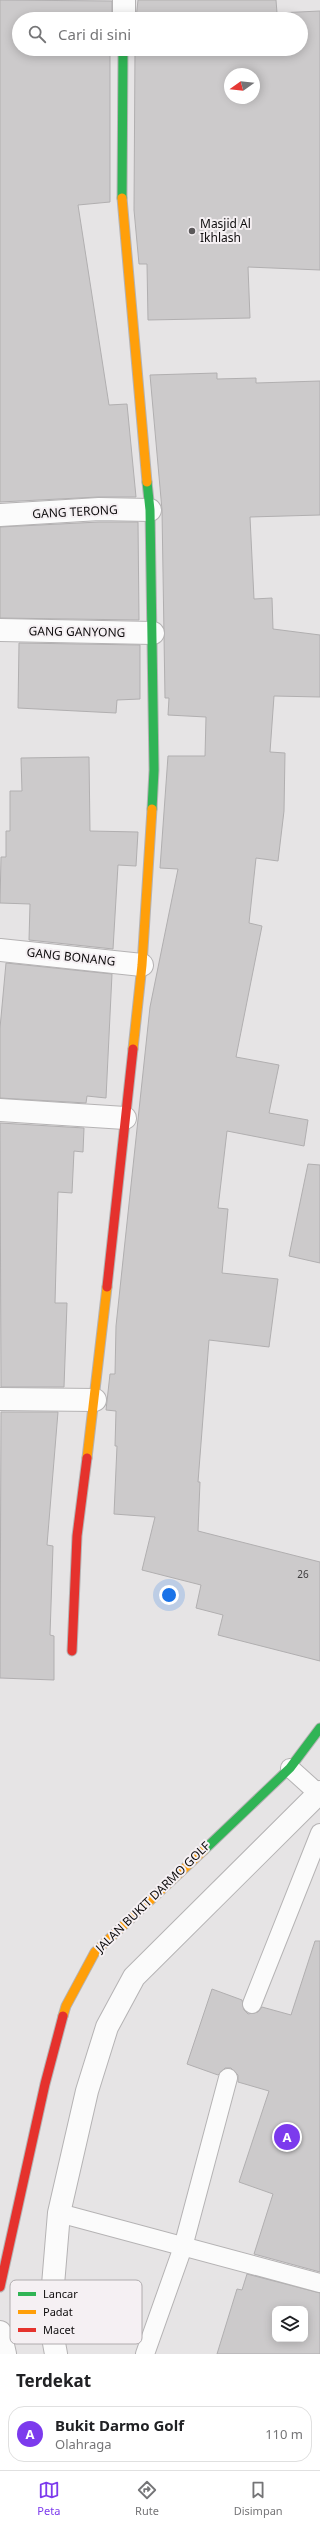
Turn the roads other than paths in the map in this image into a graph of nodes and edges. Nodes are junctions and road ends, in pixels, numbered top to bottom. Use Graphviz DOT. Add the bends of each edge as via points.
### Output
graph roads {
  1 [pos="124,0"];
  2 [pos="124,12"];
  3 [pos="123,56"];
  4 [pos="150,510"];
  5 [pos="0,515"];
  6 [pos="0,630"];
  7 [pos="154,634"];
  8 [pos="0,950"];
  9 [pos="142,965"];
  10 [pos="0,1110"];
  11 [pos="125,1118"];
  12 [pos="0,1399"];
  13 [pos="95,1400"];
  14 [pos="72,1651"];
  15 [pos="320,1728"];
  16 [pos="290,1768"];
  17 [pos="319,1794"];
  18 [pos="320,1832"];
  19 [pos="252,2004"];
  20 [pos="228,2078"];
  21 [pos="59,2213"];
  22 [pos="183,2247"];
  23 [pos="53,2280"];
  24 [pos="320,2283"];
  25 [pos="0,2287"];
  26 [pos="0,2332"];
  27 [pos="54,2344"];
  28 [pos="4,2354"];
  29 [pos="56,2354"];
  30 [pos="145,2354"];
  1 -- 2 [label="street"];
  3 -- 4 [label="street" via="122,211"];
  4 -- 5 [label="street, GANG TERONG" via="99,509"];
  4 -- 7 [label="street"];
  6 -- 7 [label="street, GANG GANYONG"];
  7 -- 9 [label="street" via="154,770"];
  8 -- 9 [label="street, GANG BONANG"];
  9 -- 11 [label="street"];
  10 -- 11 [label="street"];
  11 -- 13 [label="street"];
  12 -- 13 [label="street"];
  13 -- 14 [label="street" via="77,1536"];
  15 -- 16 [label="street, JALAN BUKIT DARMO GOLF"];
  16 -- 17 [label="lane"];
  16 -- 25 [label="street, JALAN BUKIT DARMO GOLF" via="95,1952 66,2006 45,2084"];
  17 -- 21 [label="street" via="134,1977 107,2027 87,2091"];
  18 -- 19 [label="lane"];
  20 -- 22 [label="lane"];
  21 -- 22 [label="lane"];
  21 -- 23 [label="street"];
  22 -- 24 [label="lane"];
  22 -- 30 [label="lane"];
  26 -- 28 [label="street"];
  27 -- 29 [label="street"];
}
